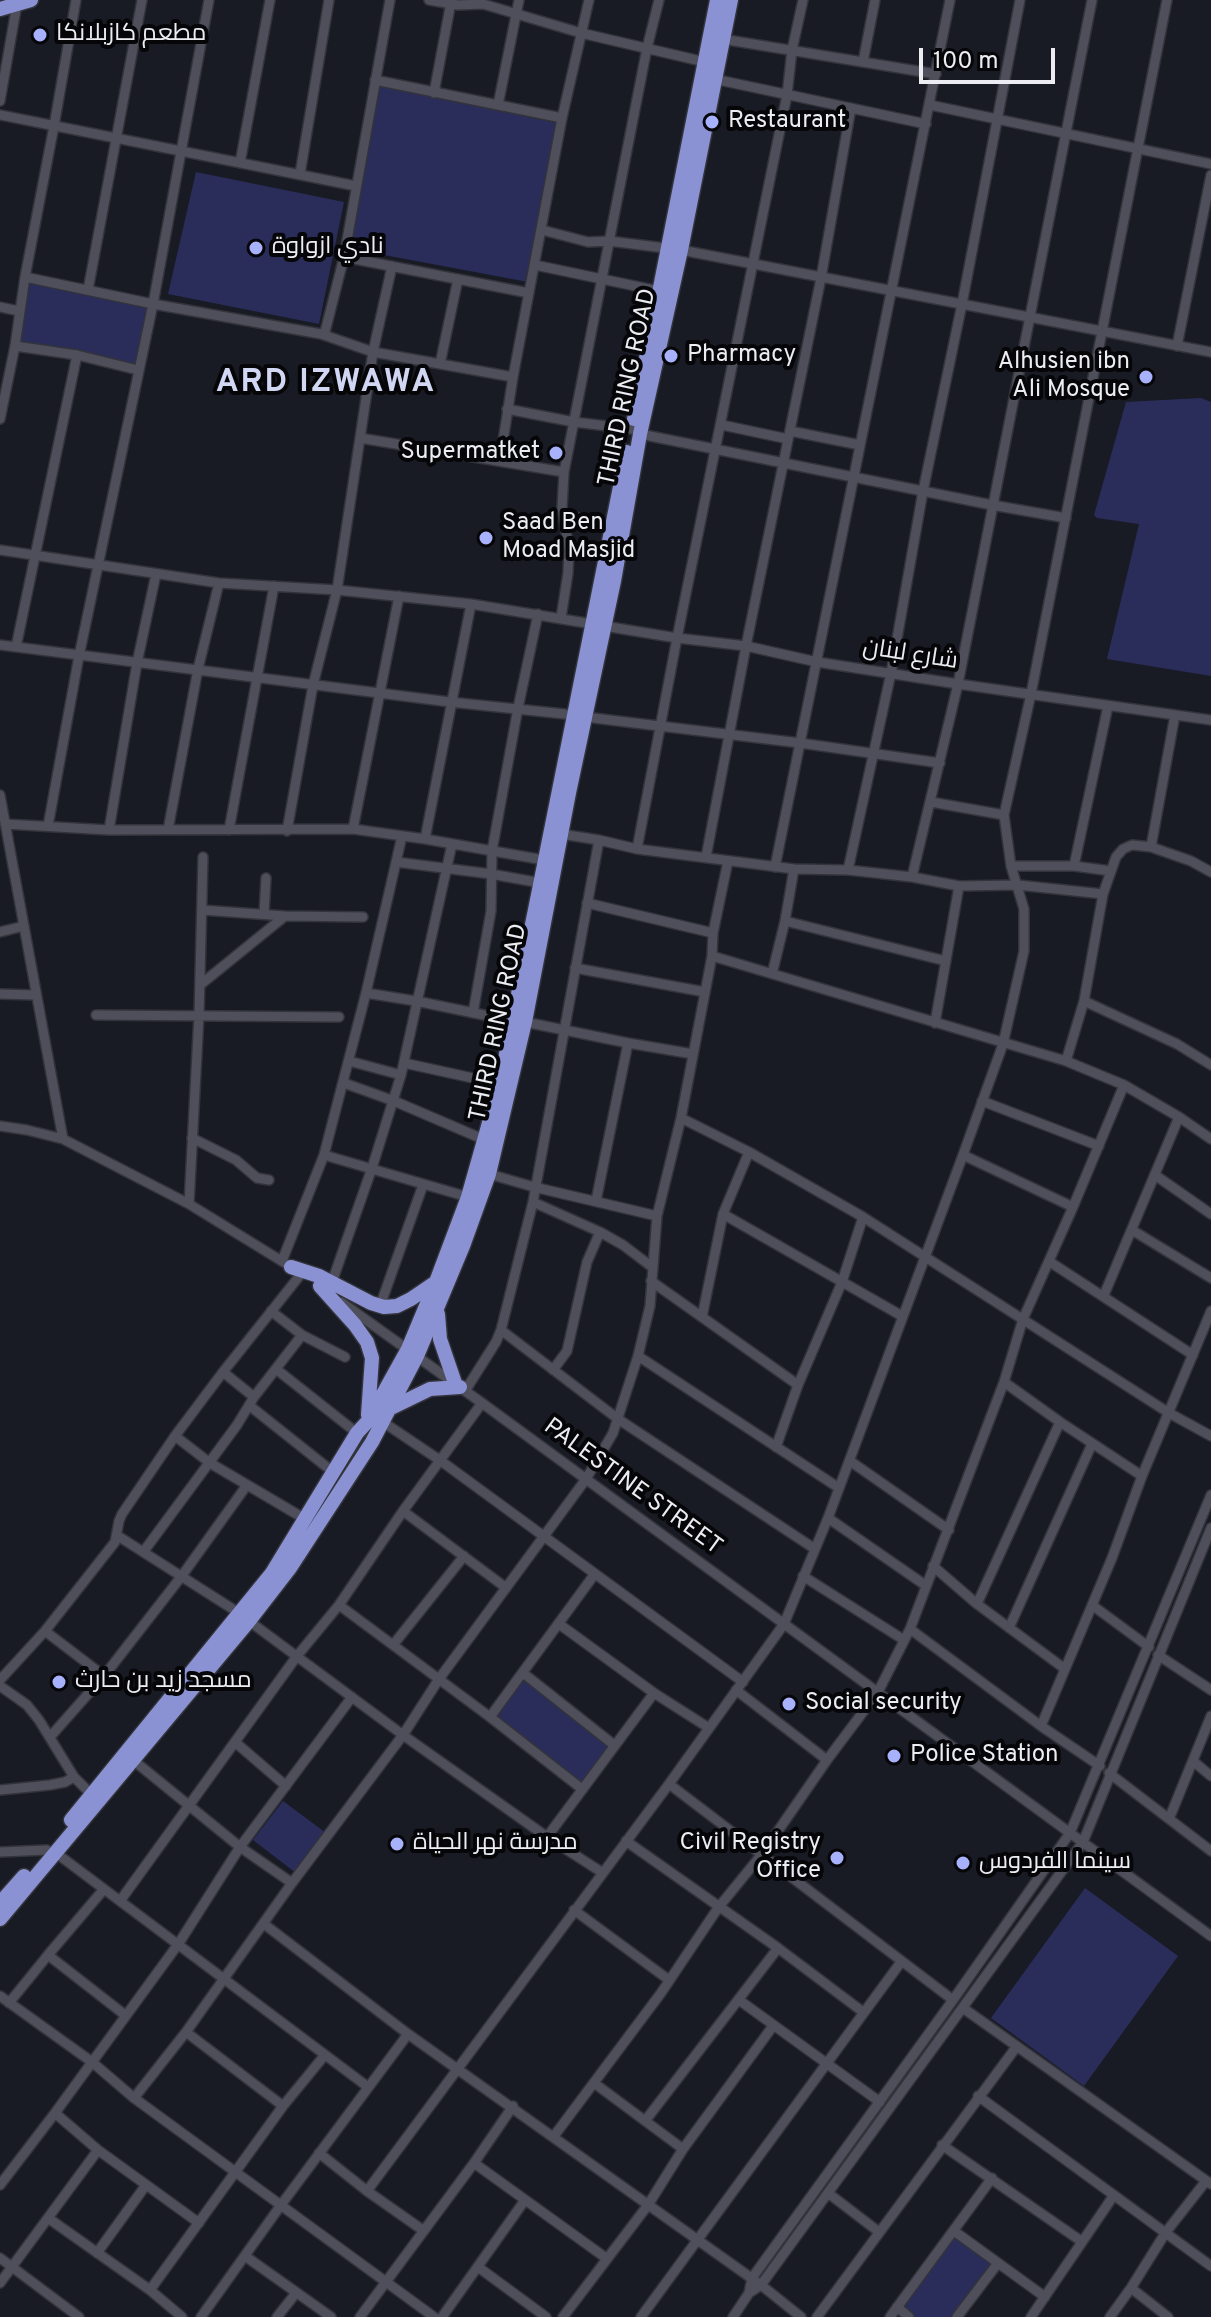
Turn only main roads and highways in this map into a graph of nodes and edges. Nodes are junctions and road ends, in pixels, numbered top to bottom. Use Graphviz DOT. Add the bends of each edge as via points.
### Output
graph roads {
  1 [pos="717,0"];
  2 [pos="731,0"];
  3 [pos="24,2"];
  4 [pos="0,9"];
  5 [pos="675,249"];
  6 [pos="636,432"];
  7 [pos="598,625"];
  8 [pos="579,716"];
  9 [pos="519,1022"];
  10 [pos="291,1267"];
  11 [pos="436,1282"];
  12 [pos="326,1284"];
  13 [pos="438,1310"];
  14 [pos="413,1353"];
  15 [pos="390,1408"];
  16 [pos="376,1421"];
  17 [pos="244,1617"];
  18 [pos="51,1851"];
  19 [pos="0,1903"];
  20 [pos="0,1919"];
  1 -- 5 [label="highway, THIRD RING ROAD"];
  2 -- 5 [label="highway, THIRD RING ROAD"];
  3 -- 4 [label="highway"];
  5 -- 6 [label="highway, THIRD RING ROAD"];
  5 -- 6 [label="highway, THIRD RING ROAD" via="659,291"];
  6 -- 7 [label="highway, THIRD RING ROAD" via="612,526"];
  6 -- 7 [label="highway, THIRD RING ROAD" via="614,581"];
  7 -- 8 [label="highway, THIRD RING ROAD"];
  8 -- 9 [label="highway, THIRD RING ROAD" via="561,834"];
  8 -- 9 [label="highway, THIRD RING ROAD" via="544,860"];
  9 -- 11 [label="highway, THIRD RING ROAD" via="468,1197"];
  9 -- 13 [label="highway, THIRD RING ROAD" via="489,1174"];
  10 -- 12 [label="highway"];
  11 -- 12 [label="highway" via="397,1306 380,1306"];
  11 -- 14 [label="highway, THIRD RING ROAD"];
  12 -- 16 [label="highway" via="367,1342"];
  13 -- 14 [label="highway, THIRD RING ROAD"];
  13 -- 15 [label="highway" via="440,1339 460,1387 430,1389"];
  14 -- 15 [label="highway, THIRD RING ROAD"];
  14 -- 16 [label="highway, THIRD RING ROAD"];
  15 -- 16 [label="highway, THIRD RING ROAD"];
  16 -- 17 [label="highway, THIRD RING ROAD" via="357,1433"];
  16 -- 17 [label="highway, THIRD RING ROAD" via="372,1442 290,1568"];
  17 -- 18 [label="highway, THIRD RING ROAD" via="133,1760"];
  17 -- 18 [label="highway, THIRD RING ROAD" via="91,1794"];
  18 -- 19 [label="highway, THIRD RING ROAD"];
  18 -- 20 [label="highway, THIRD RING ROAD"];
}
